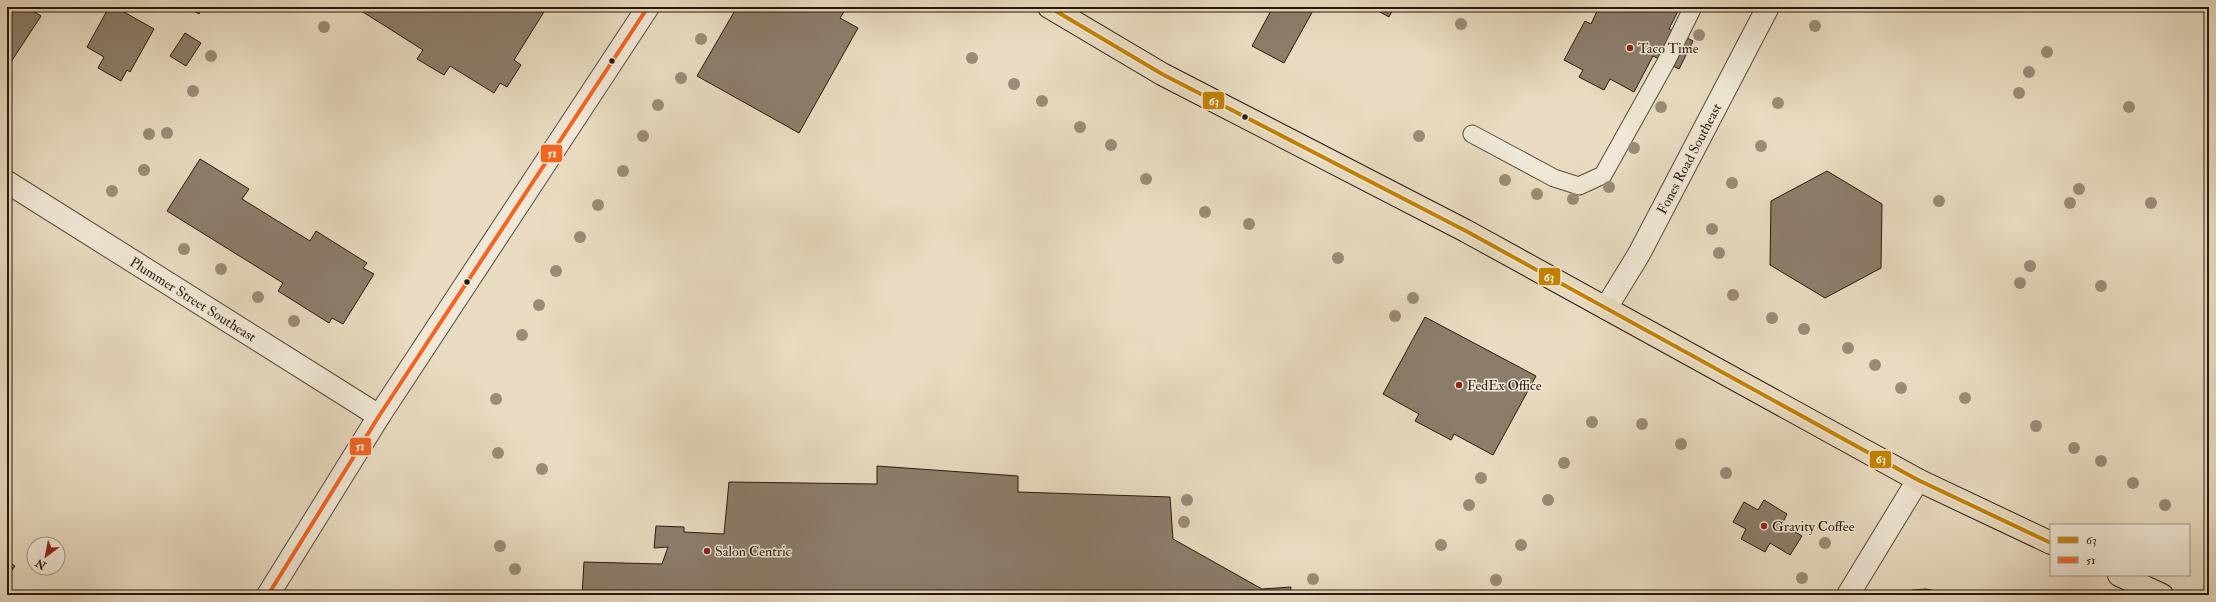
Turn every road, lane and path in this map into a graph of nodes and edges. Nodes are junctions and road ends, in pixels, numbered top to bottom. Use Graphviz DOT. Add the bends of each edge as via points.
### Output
graph roads {
  1 [pos="648,7"];
  2 [pos="1049,7"];
  3 [pos="1693,7"];
  4 [pos="1768,7"];
  5 [pos="1472,134"];
  6 [pos="7,182"];
  7 [pos="1606,308"];
  8 [pos="379,416"];
  9 [pos="1918,480"];
  10 [pos="2050,543"];
  11 [pos="2121,576"];
  12 [pos="268,595"];
  13 [pos="1848,595"];
  14 [pos="2162,595"];
  1 -- 8 [label="street"];
  2 -- 7 [label="main road" via="1162,74 1424,208"];
  3 -- 5 [label="lane" via="1666,62 1603,175 1579,186 1560,180"];
  4 -- 7 [label="street, Fones Road Southeast" via="1639,254"];
  6 -- 8 [label="street, Plummer Street Southeast"];
  7 -- 9 [label="main road"];
  8 -- 12 [label="street"];
  9 -- 10 [label="main road"];
  9 -- 13 [label="street"];
  11 -- 14 [label="main road"];
}
